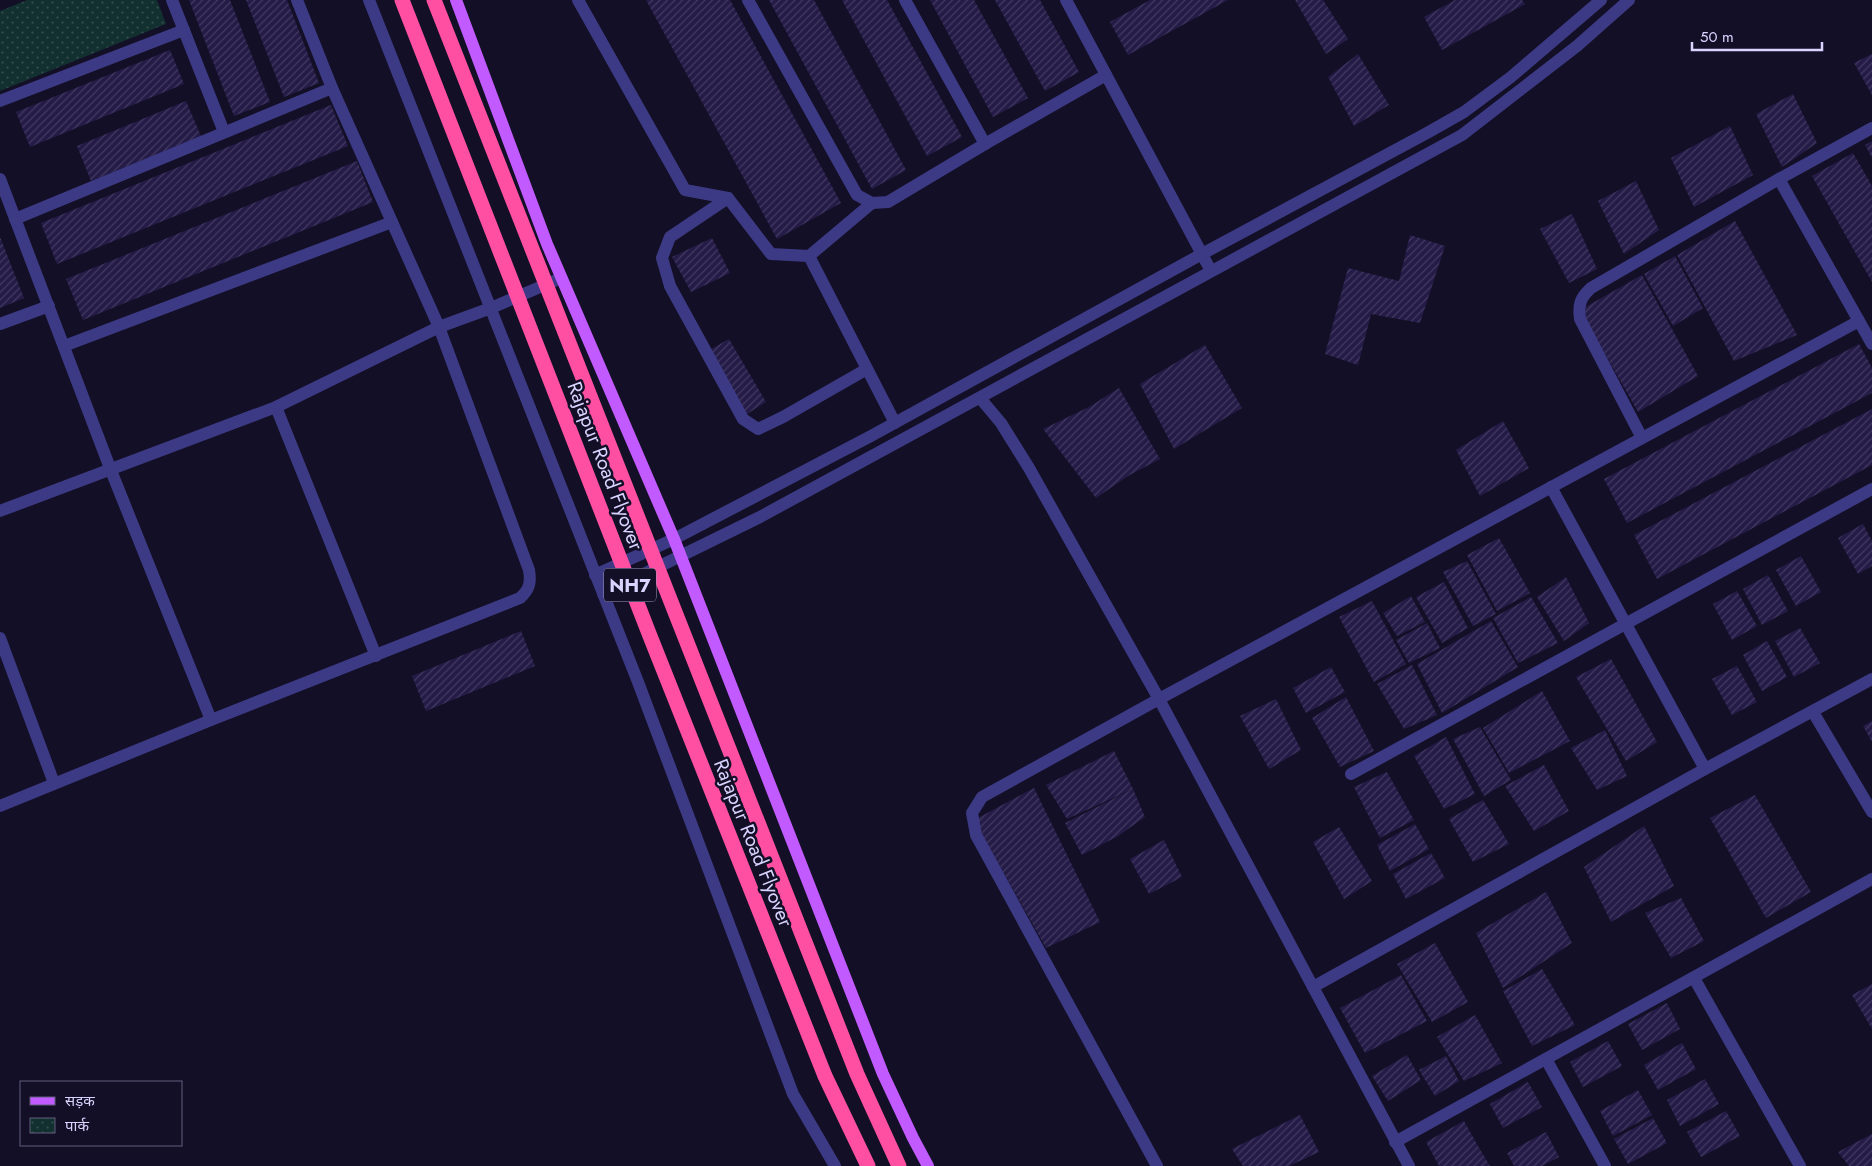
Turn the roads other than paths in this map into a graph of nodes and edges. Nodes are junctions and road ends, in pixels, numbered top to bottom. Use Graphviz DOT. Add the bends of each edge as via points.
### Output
graph roads {
  1 [pos="172,0"];
  2 [pos="297,0"];
  3 [pos="369,0"];
  4 [pos="402,0"];
  5 [pos="434,0"];
  6 [pos="456,0"];
  7 [pos="578,0"];
  8 [pos="748,0"];
  9 [pos="905,0"];
  10 [pos="1066,0"];
  11 [pos="1601,0"];
  12 [pos="1629,0"];
  13 [pos="184,30"];
  14 [pos="1106,75"];
  15 [pos="332,88"];
  16 [pos="0,102"];
  17 [pos="1872,128"];
  18 [pos="224,132"];
  19 [pos="985,144"];
  20 [pos="0,179"];
  21 [pos="1779,179"];
  22 [pos="728,198"];
  23 [pos="872,204"];
  24 [pos="15,219"];
  25 [pos="392,222"];
  26 [pos="1202,254"];
  27 [pos="809,256"];
  28 [pos="1211,271"];
  29 [pos="561,278"];
  30 [pos="49,306"];
  31 [pos="491,308"];
  32 [pos="1859,321"];
  33 [pos="0,324"];
  34 [pos="439,327"];
  35 [pos="1872,344"];
  36 [pos="64,346"];
  37 [pos="867,369"];
  38 [pos="980,398"];
  39 [pos="276,407"];
  40 [pos="895,423"];
  41 [pos="1642,438"];
  42 [pos="110,468"];
  43 [pos="1551,488"];
  44 [pos="1872,489"];
  45 [pos="0,511"];
  46 [pos="669,541"];
  47 [pos="675,559"];
  48 [pos="595,575"];
  49 [pos="603,594"];
  50 [pos="1625,623"];
  51 [pos="0,638"];
  52 [pos="376,656"];
  53 [pos="1872,679"];
  54 [pos="1159,699"];
  55 [pos="1813,712"];
  56 [pos="211,720"];
  57 [pos="1705,769"];
  58 [pos="1351,774"];
  59 [pos="54,783"];
  60 [pos="0,806"];
  61 [pos="1872,812"];
  62 [pos="1872,879"];
  63 [pos="1694,978"];
  64 [pos="1313,987"];
  65 [pos="1546,1059"];
  66 [pos="1396,1142"];
  67 [pos="835,1166"];
  68 [pos="868,1166"];
  69 [pos="899,1166"];
  70 [pos="928,1166"];
  71 [pos="1157,1166"];
  72 [pos="1409,1166"];
  73 [pos="1605,1166"];
  74 [pos="1800,1166"];
  1 -- 13 [label="street"];
  2 -- 15 [label="street"];
  3 -- 31 [label="street"];
  4 -- 68 [label="highway, Rajapur Road Flyover / NH7, bridge" via="814,1049"];
  5 -- 69 [label="highway, Rajapur Road Flyover / NH7, bridge" via="853,1065"];
  6 -- 29 [label="main road"];
  7 -- 22 [label="street" via="685,190"];
  8 -- 23 [label="street" via="857,195"];
  9 -- 19 [label="street"];
  10 -- 14 [label="street"];
  11 -- 26 [label="street" via="1511,77 1464,112"];
  12 -- 28 [label="street" via="1577,46 1462,135"];
  13 -- 16 [label="street"];
  13 -- 18 [label="street"];
  14 -- 19 [label="street"];
  14 -- 26 [label="street"];
  15 -- 18 [label="street"];
  15 -- 25 [label="street"];
  17 -- 21 [label="street"];
  18 -- 24 [label="street"];
  19 -- 23 [label="street" via="888,202"];
  20 -- 24 [label="street"];
  21 -- 32 [label="street"];
  21 -- 41 [label="street" via="1591,288 1583,296 1578,307 1580,319"];
  22 -- 27 [label="street" via="770,254"];
  22 -- 37 [label="street" via="670,237 662,258 670,286 743,419 758,429"];
  23 -- 27 [label="street"];
  24 -- 30 [label="street"];
  25 -- 34 [label="street"];
  25 -- 36 [label="street"];
  26 -- 28 [label="street"];
  26 -- 40 [label="street"];
  27 -- 37 [label="street"];
  28 -- 38 [label="street"];
  29 -- 31 [label="street"];
  29 -- 46 [label="main road"];
  30 -- 33 [label="street"];
  30 -- 36 [label="street"];
  31 -- 34 [label="street"];
  31 -- 48 [label="street"];
  32 -- 35 [label="street"];
  32 -- 41 [label="street"];
  34 -- 39 [label="street"];
  34 -- 52 [label="street" via="529,570 528,591 520,598"];
  36 -- 42 [label="street"];
  37 -- 40 [label="street"];
  38 -- 47 [label="street" via="760,517"];
  38 -- 54 [label="street" via="1001,423 1029,468"];
  39 -- 42 [label="street"];
  39 -- 52 [label="street"];
  40 -- 46 [label="street"];
  41 -- 43 [label="street"];
  42 -- 45 [label="street"];
  42 -- 56 [label="street"];
  43 -- 50 [label="street"];
  43 -- 54 [label="street"];
  44 -- 50 [label="street"];
  46 -- 47 [label="main road"];
  46 -- 48 [label="street"];
  47 -- 49 [label="street"];
  47 -- 70 [label="main road" via="883,1074"];
  48 -- 49 [label="street"];
  49 -- 67 [label="street" via="793,1094"];
  50 -- 57 [label="street"];
  50 -- 58 [label="street"];
  51 -- 59 [label="street"];
  52 -- 56 [label="street"];
  53 -- 55 [label="street"];
  54 -- 64 [label="street"];
  54 -- 71 [label="street" via="982,797 972,813 976,835"];
  55 -- 57 [label="street"];
  55 -- 61 [label="street"];
  56 -- 59 [label="street"];
  57 -- 64 [label="street"];
  59 -- 60 [label="street"];
  62 -- 63 [label="street"];
  63 -- 65 [label="street"];
  63 -- 74 [label="street"];
  64 -- 66 [label="street"];
  65 -- 66 [label="street"];
  65 -- 73 [label="street"];
  66 -- 72 [label="street"];
}
